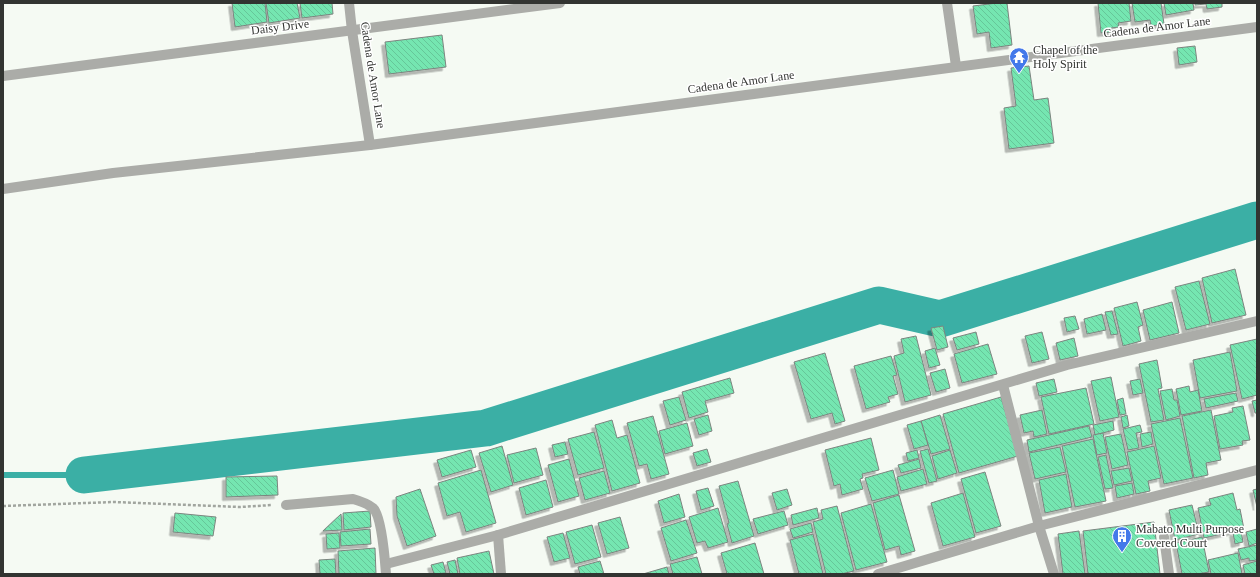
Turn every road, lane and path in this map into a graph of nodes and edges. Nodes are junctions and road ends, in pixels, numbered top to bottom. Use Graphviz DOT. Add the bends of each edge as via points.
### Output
graph roads {
  1 [pos="349,3"];
  2 [pos="560,3"];
  3 [pos="947,3"];
  4 [pos="1257,27"];
  5 [pos="352,31"];
  6 [pos="956,66"];
  7 [pos="3,76"];
  8 [pos="370,144"];
  9 [pos="3,189"];
  10 [pos="1257,321"];
  11 [pos="1003,384"];
  12 [pos="1257,470"];
  13 [pos="286,505"];
  14 [pos="3,506"];
  15 [pos="1039,526"];
  16 [pos="498,534"];
  17 [pos="1164,537"];
  18 [pos="386,569"];
  19 [pos="501,574"];
  20 [pos="878,574"];
  21 [pos="1054,574"];
  22 [pos="1169,574"];
  1 -- 5 [label="street, Cadena de Amor Lane"];
  2 -- 5 [label="street, Daisy Drive"];
  3 -- 6 [label="street"];
  4 -- 6 [label="street, Cadena de Amor Lane"];
  5 -- 7 [label="street, Daisy Drive"];
  5 -- 8 [label="street, Cadena de Amor Lane"];
  6 -- 8 [label="street, Cadena de Amor Lane"];
  8 -- 9 [label="street"];
  10 -- 11 [label="street" via="1067,365"];
  11 -- 15 [label="street"];
  11 -- 16 [label="street"];
  12 -- 15 [label="street"];
  13 -- 14 [label="path" via="240,507 114,502"];
  13 -- 18 [label="street" via="353,499 373,508 378,518"];
  15 -- 20 [label="street"];
  15 -- 21 [label="street"];
  16 -- 18 [label="street"];
  16 -- 19 [label="street"];
  17 -- 22 [label="street"];
}
